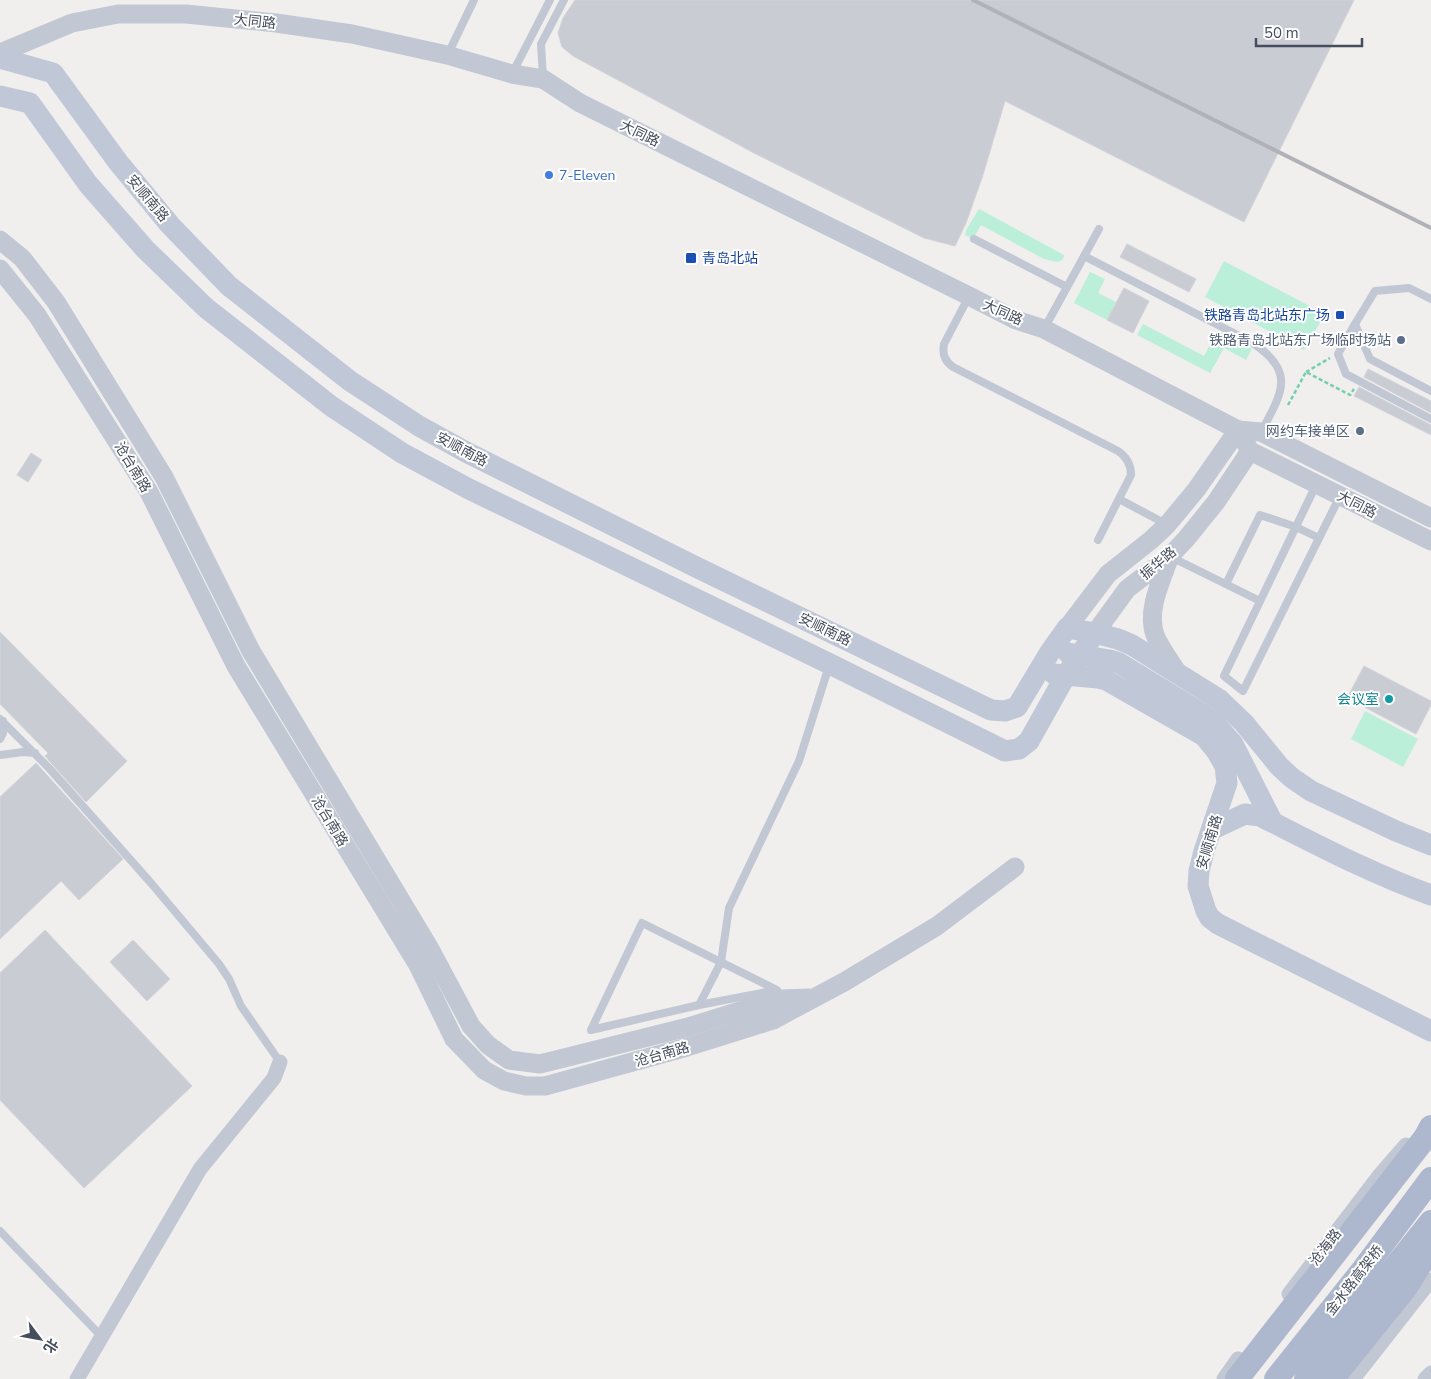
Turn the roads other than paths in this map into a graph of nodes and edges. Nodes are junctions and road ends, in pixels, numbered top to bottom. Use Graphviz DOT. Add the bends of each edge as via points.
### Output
graph roads {
  1 [pos="474,0"];
  2 [pos="550,0"];
  3 [pos="564,0"];
  4 [pos="0,53"];
  5 [pos="448,54"];
  6 [pos="0,58"];
  7 [pos="512,74"];
  8 [pos="542,79"];
  9 [pos="0,96"];
  10 [pos="1099,229"];
  11 [pos="974,239"];
  12 [pos="0,240"];
  13 [pos="1084,256"];
  14 [pos="0,269"];
  15 [pos="1067,287"];
  16 [pos="970,296"];
  17 [pos="1431,299"];
  18 [pos="1355,324"];
  19 [pos="1044,329"];
  20 [pos="1431,391"];
  21 [pos="1431,419"];
  22 [pos="1238,430"];
  23 [pos="1256,441"];
  24 [pos="1317,484"];
  25 [pos="1341,496"];
  26 [pos="1119,499"];
  27 [pos="1431,518"];
  28 [pos="1168,525"];
  29 [pos="1296,527"];
  30 [pos="1320,538"];
  31 [pos="1098,540"];
  32 [pos="1431,541"];
  33 [pos="1170,556"];
  34 [pos="1226,584"];
  35 [pos="1260,601"];
  36 [pos="1067,628"];
  37 [pos="1095,633"];
  38 [pos="1050,652"];
  39 [pos="1080,655"];
  40 [pos="830,664"];
  41 [pos="1037,672"];
  42 [pos="1177,672"];
  43 [pos="1066,675"];
  44 [pos="1,720"];
  45 [pos="0,739"];
  46 [pos="36,753"];
  47 [pos="0,755"];
  48 [pos="1272,821"];
  49 [pos="1213,829"];
  50 [pos="1431,845"];
  51 [pos="1015,866"];
  52 [pos="1431,895"];
  53 [pos="721,962"];
  54 [pos="816,998"];
  55 [pos="699,1005"];
  56 [pos="1431,1031"];
  57 [pos="280,1062"];
  58 [pos="1431,1119"];
  59 [pos="1431,1127"];
  60 [pos="1431,1179"];
  61 [pos="1431,1185"];
  62 [pos="1431,1222"];
  63 [pos="0,1231"];
  64 [pos="1431,1236"];
  65 [pos="1431,1247"];
  66 [pos="1431,1280"];
  67 [pos="102,1337"];
  68 [pos="1431,1373"];
  69 [pos="78,1379"];
  70 [pos="1224,1379"];
  71 [pos="1237,1379"];
  72 [pos="1278,1379"];
  73 [pos="1306,1379"];
  74 [pos="1315,1379"];
  75 [pos="1332,1379"];
  76 [pos="1353,1379"];
  77 [pos="1425,1379"];
  1 -- 5 [label="lane"];
  2 -- 7 [label="lane"];
  3 -- 8 [label="lane" via="541,44"];
  4 -- 5 [label="street, 大同路" via="72,22 118,14 186,14 352,34"];
  5 -- 7 [label="street, 大同路"];
  6 -- 41 [label="main road, 安顺南路" via="52,73 164,218 229,286 350,381 419,426 670,554 991,710 1005,711 1017,707"];
  7 -- 8 [label="street, 大同路"];
  8 -- 16 [label="street, 大同路" via="580,103"];
  9 -- 40 [label="main road" via="30,103 88,184 145,248 206,308 331,406 402,453 470,489"];
  10 -- 13 [label="lane"];
  11 -- 15 [label="lane"];
  12 -- 54 [label="street, 沧台南路" via="22,258 56,302 164,478 251,651 430,950 471,1026 488,1045 509,1060 540,1064 772,1001"];
  13 -- 15 [label="lane"];
  13 -- 23 [label="lane" via="1267,353 1278,367 1282,386"];
  14 -- 54 [label="street, 沧台南路" via="37,315 149,492 236,666 418,966 454,1039 484,1070 504,1081 545,1086 773,1020"];
  15 -- 19 [label="lane"];
  16 -- 19 [label="street, 大同路" via="1016,320"];
  16 -- 26 [label="lane" via="944,344 947,363 1123,454 1131,467 1131,475"];
  17 -- 18 [label="lane" via="1410,288 1376,291"];
  18 -- 20 [label="lane" via="1370,359"];
  18 -- 21 [label="lane" via="1338,354 1346,374"];
  19 -- 22 [label="street, 大同路"];
  22 -- 23 [label="street"];
  22 -- 28 [label="street, 振华路"];
  23 -- 24 [label="street, 大同路"];
  23 -- 27 [label="street, 大同路"];
  23 -- 33 [label="street, 振华路" via="1216,502"];
  24 -- 25 [label="street, 大同路"];
  24 -- 29 [label="lane"];
  25 -- 30 [label="lane"];
  25 -- 32 [label="street, 大同路"];
  26 -- 28 [label="lane"];
  26 -- 31 [label="lane"];
  28 -- 36 [label="street, 振华路" via="1108,574"];
  29 -- 30 [label="lane"];
  29 -- 34 [label="lane" via="1260,515"];
  29 -- 35 [label="lane"];
  30 -- 35 [label="lane" via="1243,691 1224,676"];
  33 -- 34 [label="lane"];
  33 -- 37 [label="street, 振华路" via="1127,589"];
  33 -- 42 [label="street" via="1152,620 1155,635"];
  34 -- 35 [label="lane"];
  36 -- 37 [label="main road"];
  36 -- 38 [label="main road"];
  37 -- 39 [label="main road, 振华路"];
  37 -- 42 [label="main road" via="1132,645"];
  38 -- 39 [label="main road"];
  38 -- 41 [label="main road"];
  39 -- 43 [label="main road, 振华路"];
  39 -- 48 [label="main road" via="1119,663 1211,719 1233,744"];
  40 -- 43 [label="main road, 振华路" via="1005,751 1019,749 1029,741"];
  40 -- 53 [label="lane" via="799,761 729,908"];
  41 -- 43 [label="main road, 安顺南路"];
  42 -- 50 [label="main road" via="1220,700 1244,723 1279,766 1311,791"];
  43 -- 49 [label="main road, 安顺南路" via="1106,680 1204,736 1225,766 1227,783"];
  44 -- 45 [label="lane" via="3,733"];
  44 -- 46 [label="lane"];
  46 -- 47 [label="lane"];
  46 -- 57 [label="lane" via="219,964 241,1006"];
  48 -- 49 [label="main road" via="1245,814"];
  48 -- 52 [label="main road" via="1368,870"];
  49 -- 56 [label="main road, 安顺南路" via="1204,851 1198,886 1210,918"];
  51 -- 54 [label="street, 沧台南路" via="938,926"];
  53 -- 55 [label="lane"];
  53 -- 55 [label="lane" via="777,990"];
  53 -- 55 [label="lane" via="642,923 591,1030"];
  57 -- 67 [label="street" via="274,1078 200,1169"];
  58 -- 70 [label="street, 沧海路" via="1421,1126 1380,1176"];
  59 -- 71 [label="main road"];
  60 -- 72 [label="main road, 金水路高架桥"];
  61 -- 72 [label="street"];
  62 -- 73 [label="main road, 金水路高架桥"];
  63 -- 67 [label="lane"];
  64 -- 74 [label="street"];
  65 -- 75 [label="main road" via="1406,1287"];
  66 -- 76 [label="street"];
  67 -- 69 [label="street"];
  68 -- 77 [label="street"];
}
